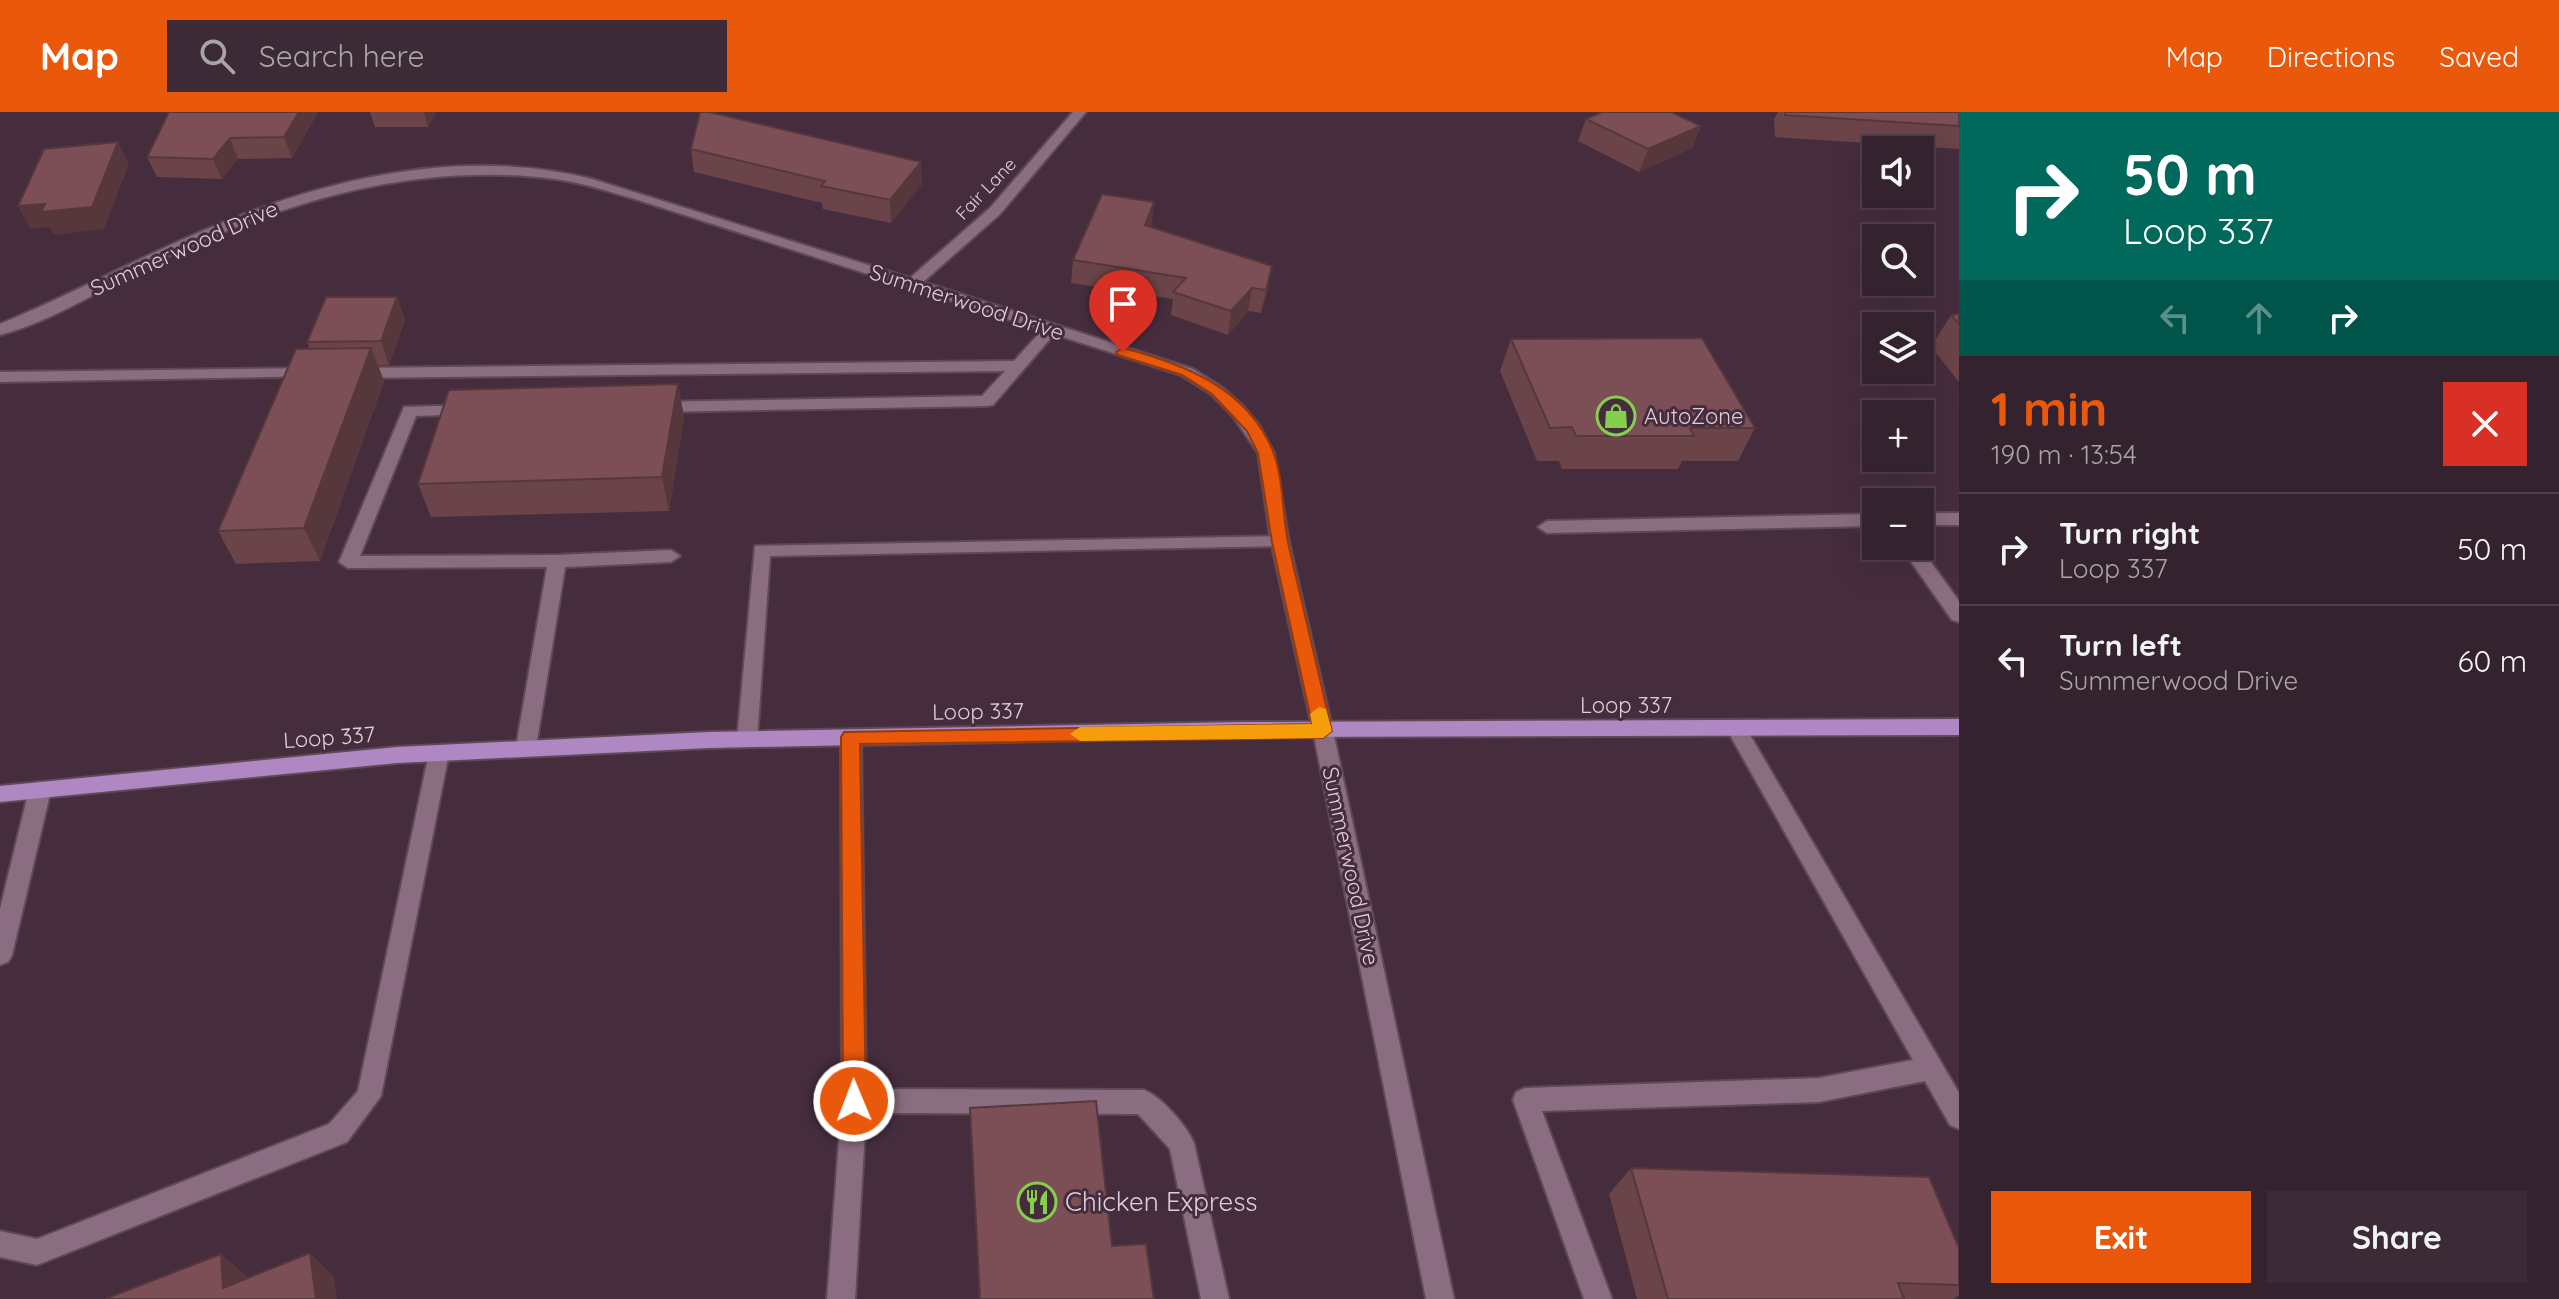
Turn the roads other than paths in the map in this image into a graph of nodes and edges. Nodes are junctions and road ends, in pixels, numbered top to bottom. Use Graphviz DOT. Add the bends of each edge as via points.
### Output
graph roads {
  1 [pos="1080,112"];
  2 [pos="912,284"];
  3 [pos="1051,329"];
  4 [pos="0,330"];
  5 [pos="1018,366"];
  6 [pos="0,377"];
  7 [pos="628,407"];
  8 [pos="488,409"];
  9 [pos="1934,519"];
  10 [pos="1959,519"];
  11 [pos="1862,520"];
  12 [pos="1547,527"];
  13 [pos="1280,542"];
  14 [pos="671,556"];
  15 [pos="1919,560"];
  16 [pos="557,561"];
  17 [pos="1959,615"];
  18 [pos="1959,727"];
  19 [pos="1736,728"];
  20 [pos="1323,731"];
  21 [pos="851,737"];
  22 [pos="747,740"];
  23 [pos="526,747"];
  24 [pos="439,753"];
  25 [pos="40,790"];
  26 [pos="0,794"];
  27 [pos="0,955"];
  28 [pos="1931,1068"];
  29 [pos="854,1101"];
  30 [pos="1959,1117"];
  31 [pos="0,1244"];
  32 [pos="841,1299"];
  33 [pos="1215,1299"];
  34 [pos="1440,1299"];
  35 [pos="1598,1299"];
  1 -- 2 [label="street, Fair Lane" via="995,211"];
  2 -- 3 [label="street, Summerwood Drive"];
  2 -- 4 [label="street, Summerwood Drive" via="588,181 479,170 375,180 269,208"];
  3 -- 5 [label="street"];
  3 -- 13 [label="street, Summerwood Drive" via="1187,372 1217,391 1253,429 1266,453"];
  5 -- 6 [label="street"];
  5 -- 7 [label="street" via="987,401"];
  8 -- 16 [label="street" via="410,411 348,562"];
  9 -- 10 [label="street"];
  11 -- 12 [label="street"];
  13 -- 20 [label="street, Summerwood Drive"];
  13 -- 22 [label="street" via="761,550"];
  14 -- 16 [label="street"];
  15 -- 17 [label="street"];
  16 -- 23 [label="street"];
  18 -- 19 [label="main road, Loop 337"];
  19 -- 20 [label="main road, Loop 337"];
  19 -- 28 [label="street"];
  20 -- 21 [label="main road, Loop 337"];
  20 -- 34 [label="street, Summerwood Drive"];
  21 -- 22 [label="main road, Loop 337"];
  21 -- 29 [label="street"];
  22 -- 23 [label="main road, Loop 337"];
  23 -- 24 [label="main road, Loop 337"];
  24 -- 25 [label="main road, Loop 337"];
  24 -- 31 [label="street" via="369,1096 338,1133 37,1252"];
  25 -- 26 [label="main road, Loop 337"];
  25 -- 27 [label="street"];
  28 -- 30 [label="street"];
  28 -- 35 [label="street" via="1819,1090 1525,1100"];
  29 -- 32 [label="street"];
  29 -- 33 [label="street" via="1144,1102 1181,1143"];
}
